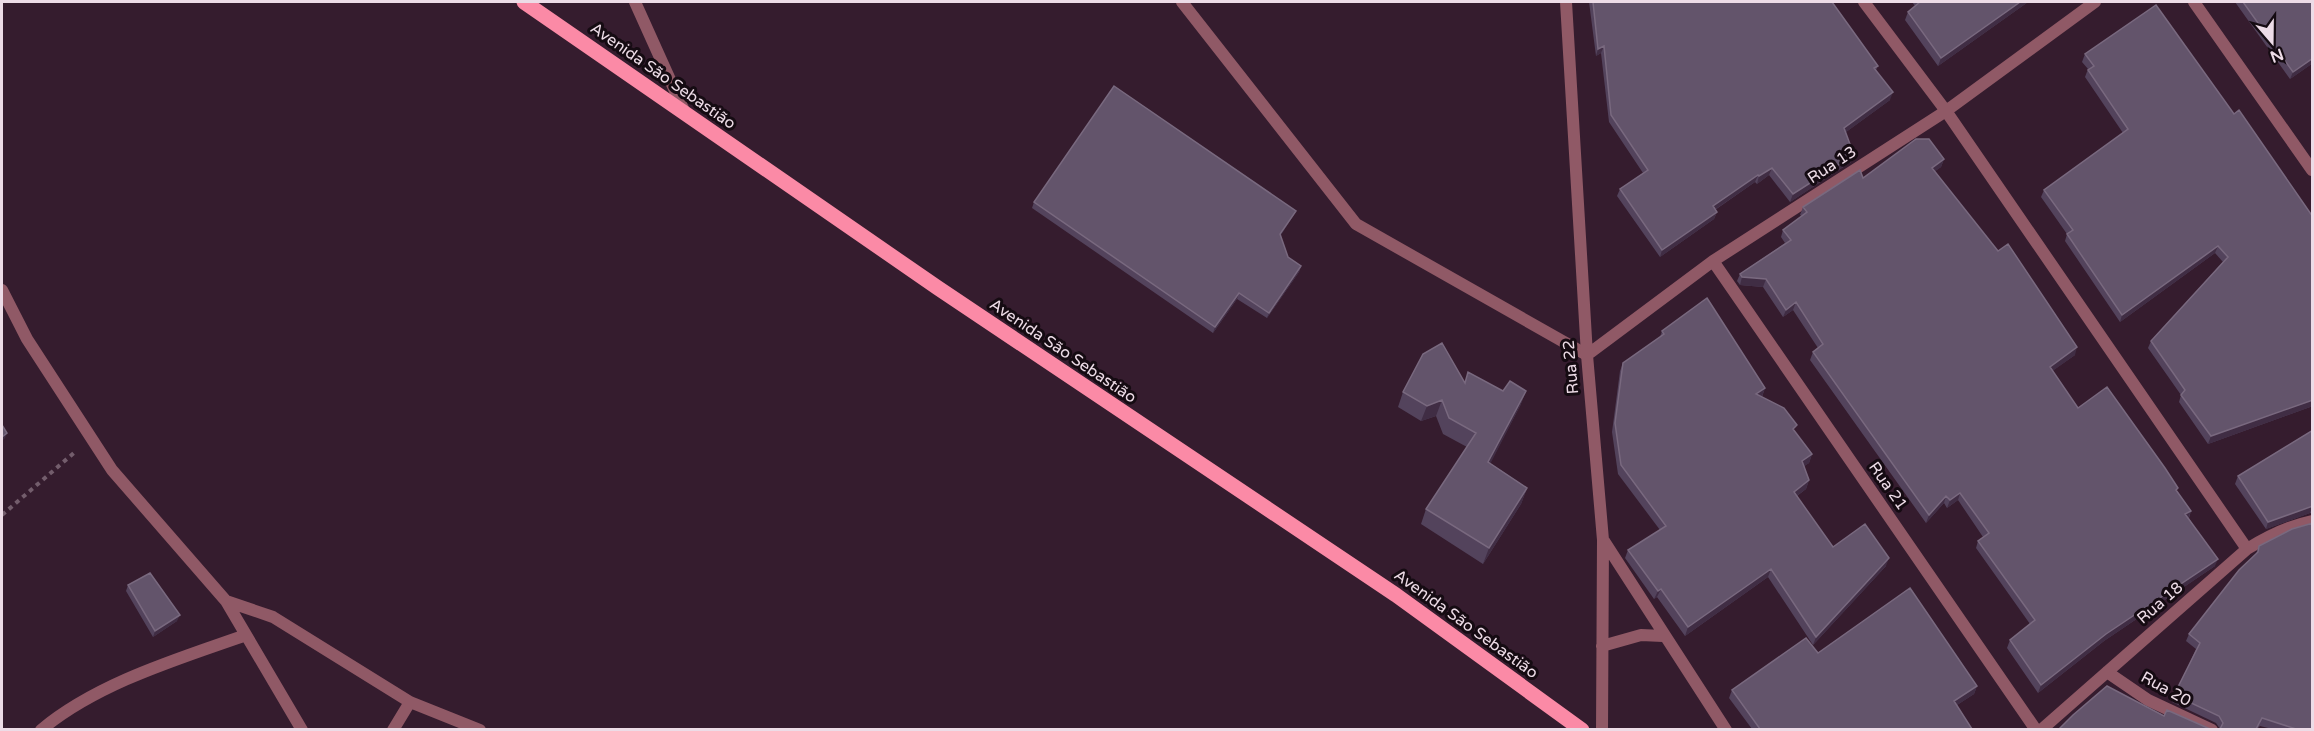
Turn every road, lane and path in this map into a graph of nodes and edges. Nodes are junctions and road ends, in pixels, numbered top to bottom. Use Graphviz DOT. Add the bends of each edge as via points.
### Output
graph roads {
  1 [pos="524,2"];
  2 [pos="635,2"];
  3 [pos="1182,2"];
  4 [pos="1566,2"];
  5 [pos="1864,2"];
  6 [pos="2095,2"];
  7 [pos="2194,2"];
  8 [pos="1946,111"];
  9 [pos="685,113"];
  10 [pos="2313,170"];
  11 [pos="1713,261"];
  12 [pos="2,290"];
  13 [pos="1587,355"];
  14 [pos="91,438"];
  15 [pos="2,516"];
  16 [pos="2313,521"];
  17 [pos="1603,540"];
  18 [pos="2247,549"];
  19 [pos="226,601"];
  20 [pos="246,635"];
  21 [pos="1663,636"];
  22 [pos="1602,646"];
  23 [pos="2107,672"];
  24 [pos="410,702"];
  25 [pos="41,729"];
  26 [pos="302,729"];
  27 [pos="393,729"];
  28 [pos="480,729"];
  29 [pos="1582,729"];
  30 [pos="1602,729"];
  31 [pos="1726,729"];
  32 [pos="2036,729"];
  33 [pos="2041,729"];
  34 [pos="2212,729"];
  1 -- 9 [label="main road, Avenida São Sebastião"];
  2 -- 9 [label="street"];
  3 -- 13 [label="street" via="1356,224"];
  4 -- 13 [label="street, Rua 22"];
  5 -- 8 [label="street"];
  6 -- 8 [label="street, Rua 13"];
  7 -- 10 [label="street"];
  8 -- 11 [label="street, Rua 13"];
  8 -- 18 [label="street"];
  9 -- 29 [label="main road, Avenida São Sebastião" via="1396,595"];
  11 -- 13 [label="street, Rua 13"];
  11 -- 32 [label="street, Rua 21"];
  12 -- 14 [label="street" via="27,339"];
  13 -- 17 [label="street, Rua 22"];
  14 -- 15 [label="path"];
  14 -- 19 [label="street" via="112,470"];
  16 -- 18 [label="street, Rua 18" via="2270,535"];
  17 -- 21 [label="street"];
  17 -- 22 [label="street, Rua 22"];
  18 -- 23 [label="street, Rua 18"];
  19 -- 20 [label="street"];
  19 -- 24 [label="street" via="273,617"];
  20 -- 25 [label="street" via="133,675"];
  20 -- 26 [label="street"];
  21 -- 22 [label="street" via="1641,635"];
  21 -- 31 [label="street"];
  22 -- 30 [label="street, Rua 22"];
  23 -- 33 [label="street, Rua 18"];
  23 -- 34 [label="street, Rua 20" via="2148,699"];
  24 -- 27 [label="street"];
  24 -- 28 [label="street"];
}
